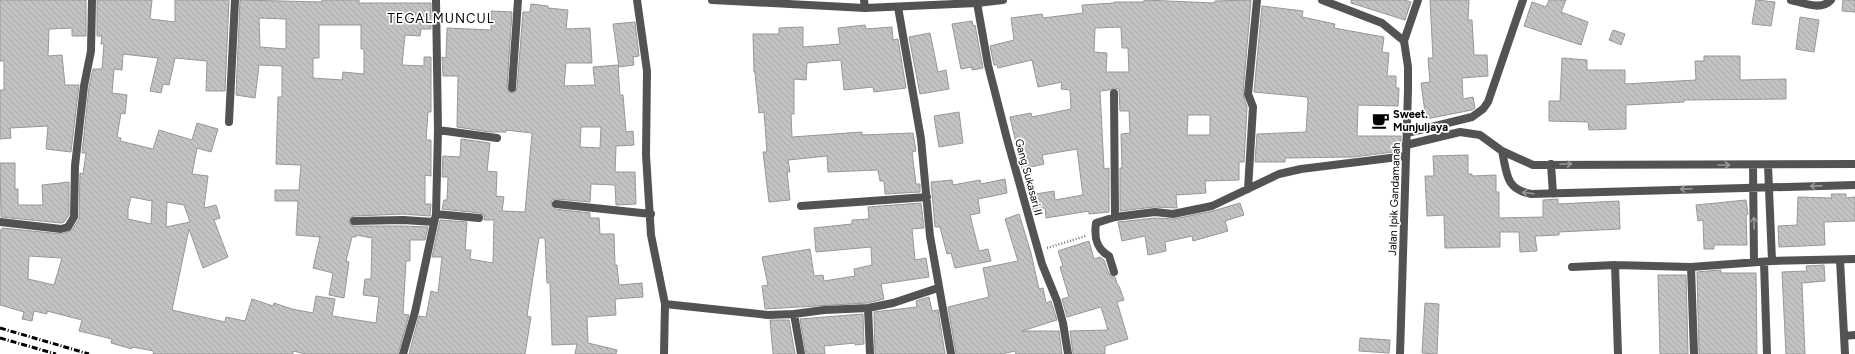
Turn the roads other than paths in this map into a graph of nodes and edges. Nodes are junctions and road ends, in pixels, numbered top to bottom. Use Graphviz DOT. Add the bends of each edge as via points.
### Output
graph roads {
  1 [pos="92,0"];
  2 [pos="235,0"];
  3 [pos="436,0"];
  4 [pos="518,0"];
  5 [pos="637,0"];
  6 [pos="712,0"];
  7 [pos="1003,0"];
  8 [pos="1257,0"];
  9 [pos="1322,0"];
  10 [pos="1418,0"];
  11 [pos="1522,0"];
  12 [pos="1791,0"];
  13 [pos="1831,0"];
  14 [pos="974,2"];
  15 [pos="865,4"];
  16 [pos="898,7"];
  17 [pos="1404,41"];
  18 [pos="512,88"];
  19 [pos="1114,93"];
  20 [pos="229,122"];
  21 [pos="438,130"];
  22 [pos="1407,133"];
  23 [pos="497,138"];
  24 [pos="1406,145"];
  25 [pos="1502,151"];
  26 [pos="1406,156"];
  27 [pos="1551,164"];
  28 [pos="1855,164"];
  29 [pos="1753,165"];
  30 [pos="1768,165"];
  31 [pos="1855,185"];
  32 [pos="1768,187"];
  33 [pos="1754,188"];
  34 [pos="1248,189"];
  35 [pos="1553,194"];
  36 [pos="927,198"];
  37 [pos="556,204"];
  38 [pos="801,206"];
  39 [pos="650,214"];
  40 [pos="1115,217"];
  41 [pos="435,218"];
  42 [pos="479,218"];
  43 [pos="354,221"];
  44 [pos="0,222"];
  45 [pos="1855,259"];
  46 [pos="1840,260"];
  47 [pos="1754,262"];
  48 [pos="1768,262"];
  49 [pos="1615,265"];
  50 [pos="1572,267"];
  51 [pos="1691,267"];
  52 [pos="1114,272"];
  53 [pos="938,288"];
  54 [pos="665,304"];
  55 [pos="868,308"];
  56 [pos="794,314"];
  57 [pos="1855,335"];
  58 [pos="1844,336"];
  59 [pos="403,354"];
  60 [pos="664,354"];
  61 [pos="801,354"];
  62 [pos="870,354"];
  63 [pos="951,354"];
  64 [pos="1068,354"];
  65 [pos="1400,354"];
  66 [pos="1618,354"];
  67 [pos="1694,354"];
  68 [pos="1767,354"];
  69 [pos="1845,354"];
  1 -- 44 [label="street" via="90,51 77,150 74,217 68,228 61,229"];
  2 -- 20 [label="street"];
  3 -- 21 [label="street"];
  4 -- 18 [label="street"];
  5 -- 39 [label="street" via="647,71 646,155"];
  6 -- 15 [label="street"];
  7 -- 14 [label="street"];
  8 -- 34 [label="street" via="1248,94 1253,107"];
  9 -- 17 [label="street" via="1382,23"];
  10 -- 17 [label="street"];
  11 -- 22 [label="street" via="1488,102 1483,109 1472,117"];
  12 -- 13 [label="street" via="1820,6"];
  14 -- 16 [label="street"];
  14 -- 64 [label="street, Gang Sukasari II" via="1007,140 1042,264 1057,301"];
  15 -- 16 [label="street"];
  16 -- 36 [label="street" via="921,138"];
  17 -- 22 [label="street, Jalan Ipik Gandamanah" via="1408,67"];
  19 -- 40 [label="street"];
  21 -- 23 [label="street"];
  21 -- 41 [label="street"];
  22 -- 24 [label="street, Jalan Ipik Gandamanah"];
  24 -- 25 [label="street" via="1460,132 1480,135"];
  24 -- 26 [label="street, Jalan Ipik Gandamanah"];
  25 -- 27 [label="street" via="1533,165"];
  35 -- 25 [label="street, one-way" via="1531,194 1513,187 1509,182"];
  26 -- 34 [label="street" via="1301,169 1279,174"];
  26 -- 65 [label="street, Jalan Ipik Gandamanah"];
  27 -- 29 [label="street, one-way"];
  27 -- 35 [label="street"];
  28 -- 30 [label="street"];
  29 -- 30 [label="street"];
  29 -- 33 [label="street"];
  30 -- 32 [label="street"];
  31 -- 32 [label="street, one-way"];
  32 -- 33 [label="street"];
  32 -- 48 [label="street"];
  33 -- 35 [label="street, one-way"];
  47 -- 33 [label="street, one-way"];
  34 -- 40 [label="street" via="1212,206 1173,214 1155,212"];
  36 -- 38 [label="street"];
  36 -- 53 [label="street"];
  37 -- 39 [label="street"];
  39 -- 54 [label="street" via="651,235"];
  40 -- 52 [label="street" via="1096,223 1094,234 1102,252 1109,256"];
  41 -- 42 [label="street"];
  41 -- 43 [label="street"];
  41 -- 59 [label="street"];
  45 -- 46 [label="street"];
  46 -- 48 [label="street"];
  46 -- 58 [label="street"];
  47 -- 48 [label="street"];
  47 -- 51 [label="street"];
  48 -- 68 [label="street"];
  49 -- 50 [label="street"];
  49 -- 51 [label="street"];
  49 -- 66 [label="street"];
  51 -- 67 [label="street"];
  53 -- 55 [label="street" via="893,303"];
  53 -- 63 [label="street"];
  54 -- 56 [label="street" via="768,315"];
  54 -- 60 [label="street"];
  55 -- 56 [label="street"];
  55 -- 62 [label="street"];
  56 -- 61 [label="street"];
  57 -- 58 [label="street"];
  58 -- 69 [label="street"];
}
